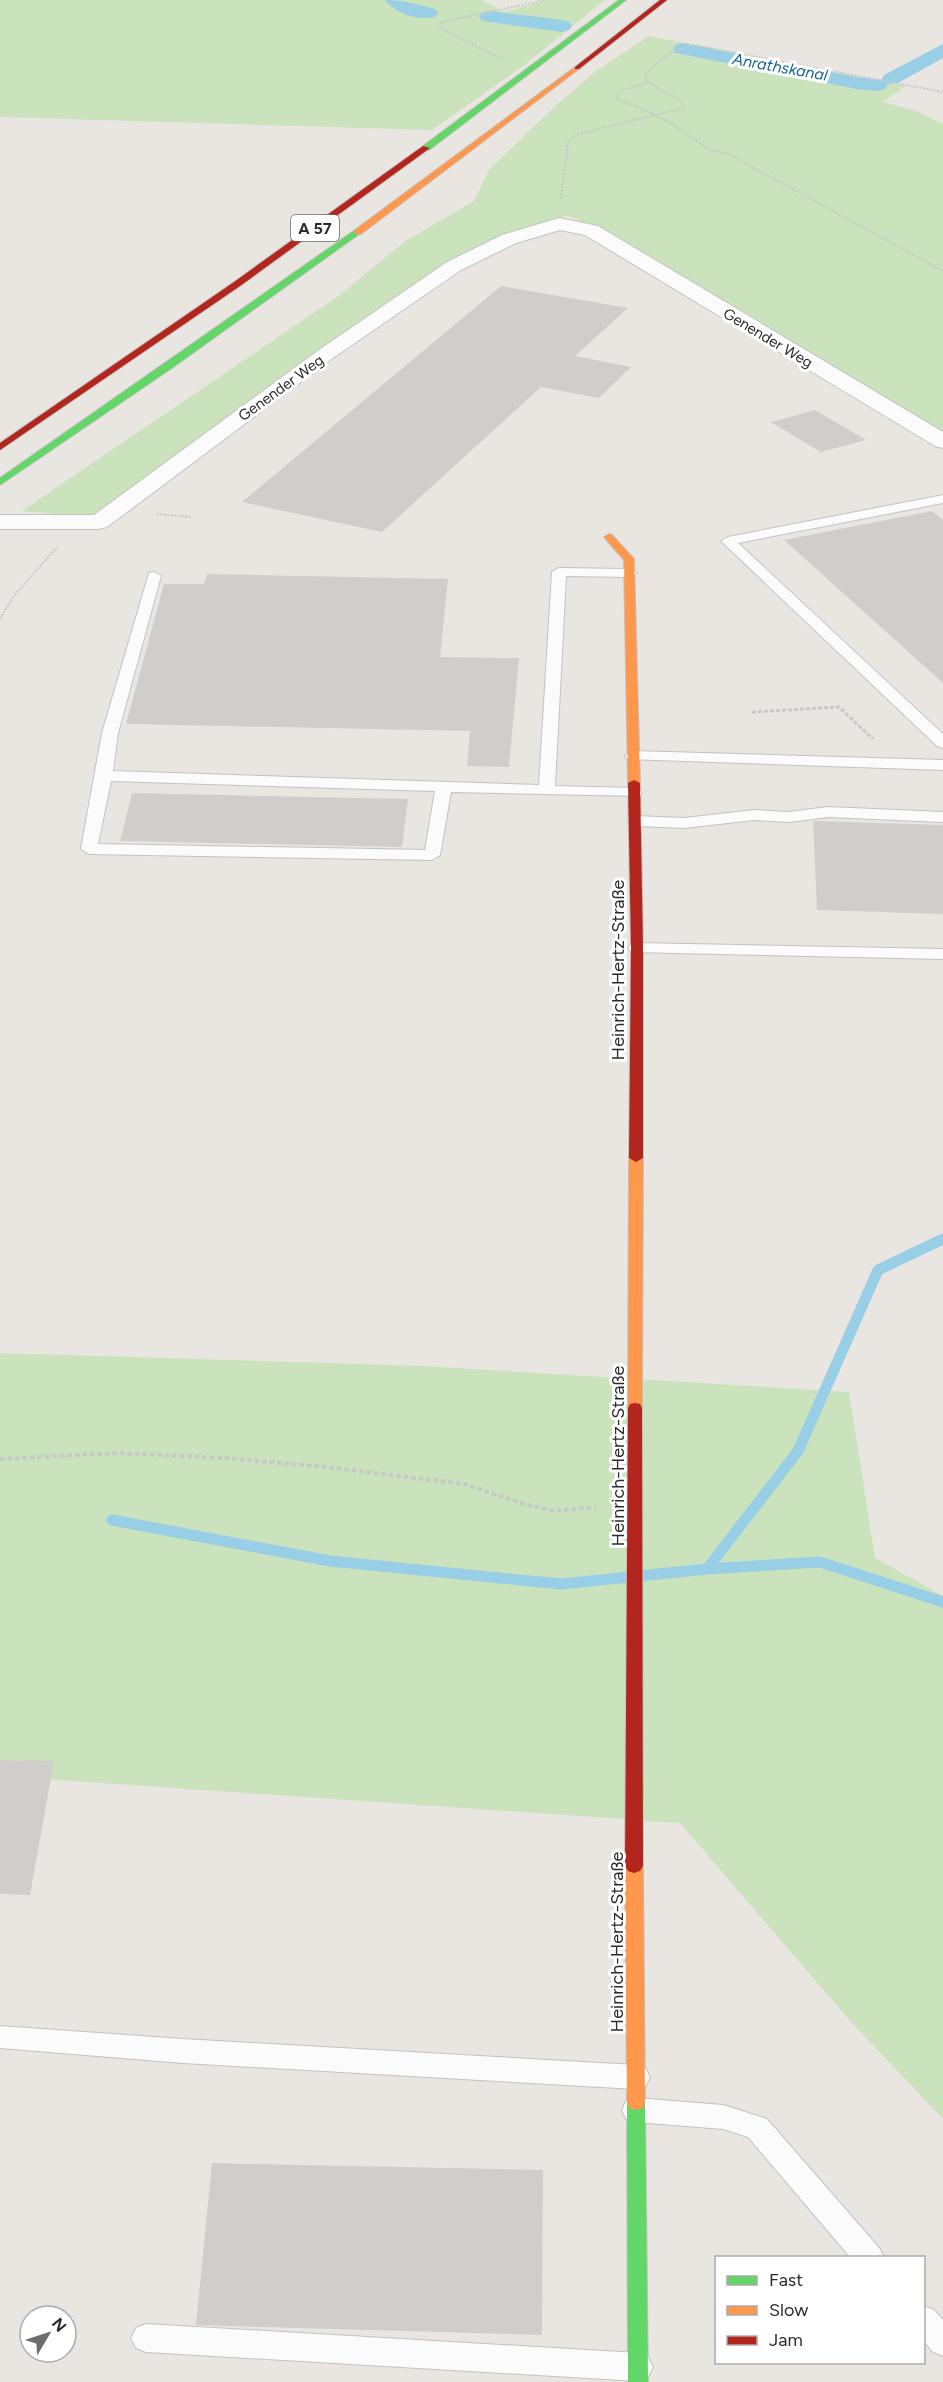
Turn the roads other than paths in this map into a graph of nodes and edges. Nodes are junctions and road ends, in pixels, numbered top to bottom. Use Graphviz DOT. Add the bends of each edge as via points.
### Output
graph roads {
  1 [pos="623,0"];
  2 [pos="664,0"];
  3 [pos="943,441"];
  4 [pos="0,447"];
  5 [pos="0,482"];
  6 [pos="943,499"];
  7 [pos="0,522"];
  8 [pos="609,537"];
  9 [pos="630,573"];
  10 [pos="154,576"];
  11 [pos="943,743"];
  12 [pos="633,756"];
  13 [pos="943,765"];
  14 [pos="104,776"];
  15 [pos="444,788"];
  16 [pos="547,790"];
  17 [pos="634,793"];
  18 [pos="943,817"];
  19 [pos="635,821"];
  20 [pos="637,948"];
  21 [pos="943,954"];
  22 [pos="0,2037"];
  23 [pos="636,2077"];
  24 [pos="636,2110"];
  25 [pos="868,2256"];
  26 [pos="925,2321"];
  27 [pos="146,2338"];
  28 [pos="943,2342"];
  29 [pos="638,2374"];
  1 -- 4 [label="main road, A 57" via="388,176 135,357"];
  2 -- 5 [label="main road, A 57" via="378,219"];
  3 -- 7 [label="street, Genender Weg" via="591,230 559,224 509,239 454,266 326,354 99,522"];
  6 -- 11 [label="lane" via="728,541"];
  8 -- 9 [label="main road, Heinrich-Hertz-Straße" via="629,559"];
  9 -- 12 [label="main road, Heinrich-Hertz-Straße"];
  9 -- 16 [label="lane" via="559,572"];
  10 -- 14 [label="lane" via="110,734"];
  12 -- 13 [label="lane"];
  12 -- 17 [label="main road, Heinrich-Hertz-Straße"];
  14 -- 15 [label="lane"];
  14 -- 15 [label="lane" via="89,849 432,855"];
  15 -- 16 [label="lane"];
  16 -- 17 [label="lane"];
  17 -- 19 [label="main road, Heinrich-Hertz-Straße"];
  18 -- 19 [label="lane" via="828,812 684,823"];
  19 -- 20 [label="main road, Heinrich-Hertz-Straße"];
  20 -- 21 [label="lane"];
  20 -- 23 [label="main road, Heinrich-Hertz-Straße" via="633,1724"];
  22 -- 23 [label="lane"];
  23 -- 24 [label="main road, Heinrich-Hertz-Straße"];
  24 -- 25 [label="lane" via="723,2117 757,2128"];
  24 -- 29 [label="main road, Heinrich-Hertz-Straße"];
  26 -- 28 [label="lane"];
  27 -- 29 [label="lane"];
}
